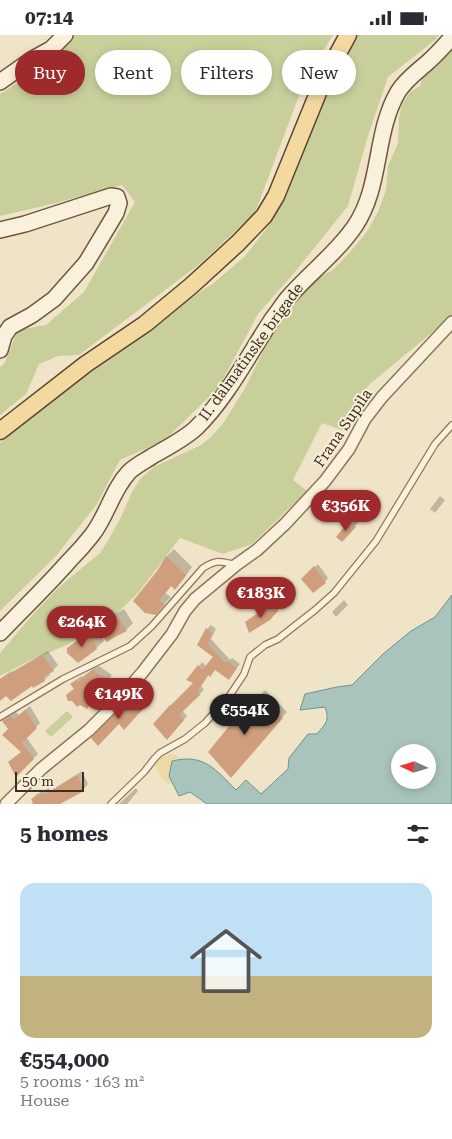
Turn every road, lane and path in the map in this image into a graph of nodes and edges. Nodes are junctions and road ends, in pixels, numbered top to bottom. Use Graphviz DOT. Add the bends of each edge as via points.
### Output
graph roads {
  1 [pos="65,35"];
  2 [pos="348,35"];
  3 [pos="452,37"];
  4 [pos="0,82"];
  5 [pos="0,230"];
  6 [pos="452,322"];
  7 [pos="0,350"];
  8 [pos="452,425"];
  9 [pos="0,431"];
  10 [pos="236,565"];
  11 [pos="0,633"];
  12 [pos="0,717"];
  13 [pos="6,804"];
  14 [pos="111,804"];
  1 -- 4 [label="street" via="51,49"];
  2 -- 9 [label="main road" via="322,83 276,196 264,216 192,286"];
  3 -- 11 [label="street, II. dalmatinske brigade" via="399,90 386,121 374,179 355,225 286,300 210,414 178,442 130,471 92,535"];
  5 -- 7 [label="street" via="111,196 117,197 119,203 86,263 54,299 10,327"];
  6 -- 10 [label="street, Frana Supila" via="382,397 325,481 285,524"];
  8 -- 14 [label="lane" via="435,444 376,541 334,593 278,639 250,657 244,674 230,695 205,723 160,753"];
  10 -- 12 [label="lane" via="219,561 202,568 152,626 130,646 63,679"];
  10 -- 13 [label="street, Frana Supila" via="185,611 142,673 89,731 41,769"];
}
